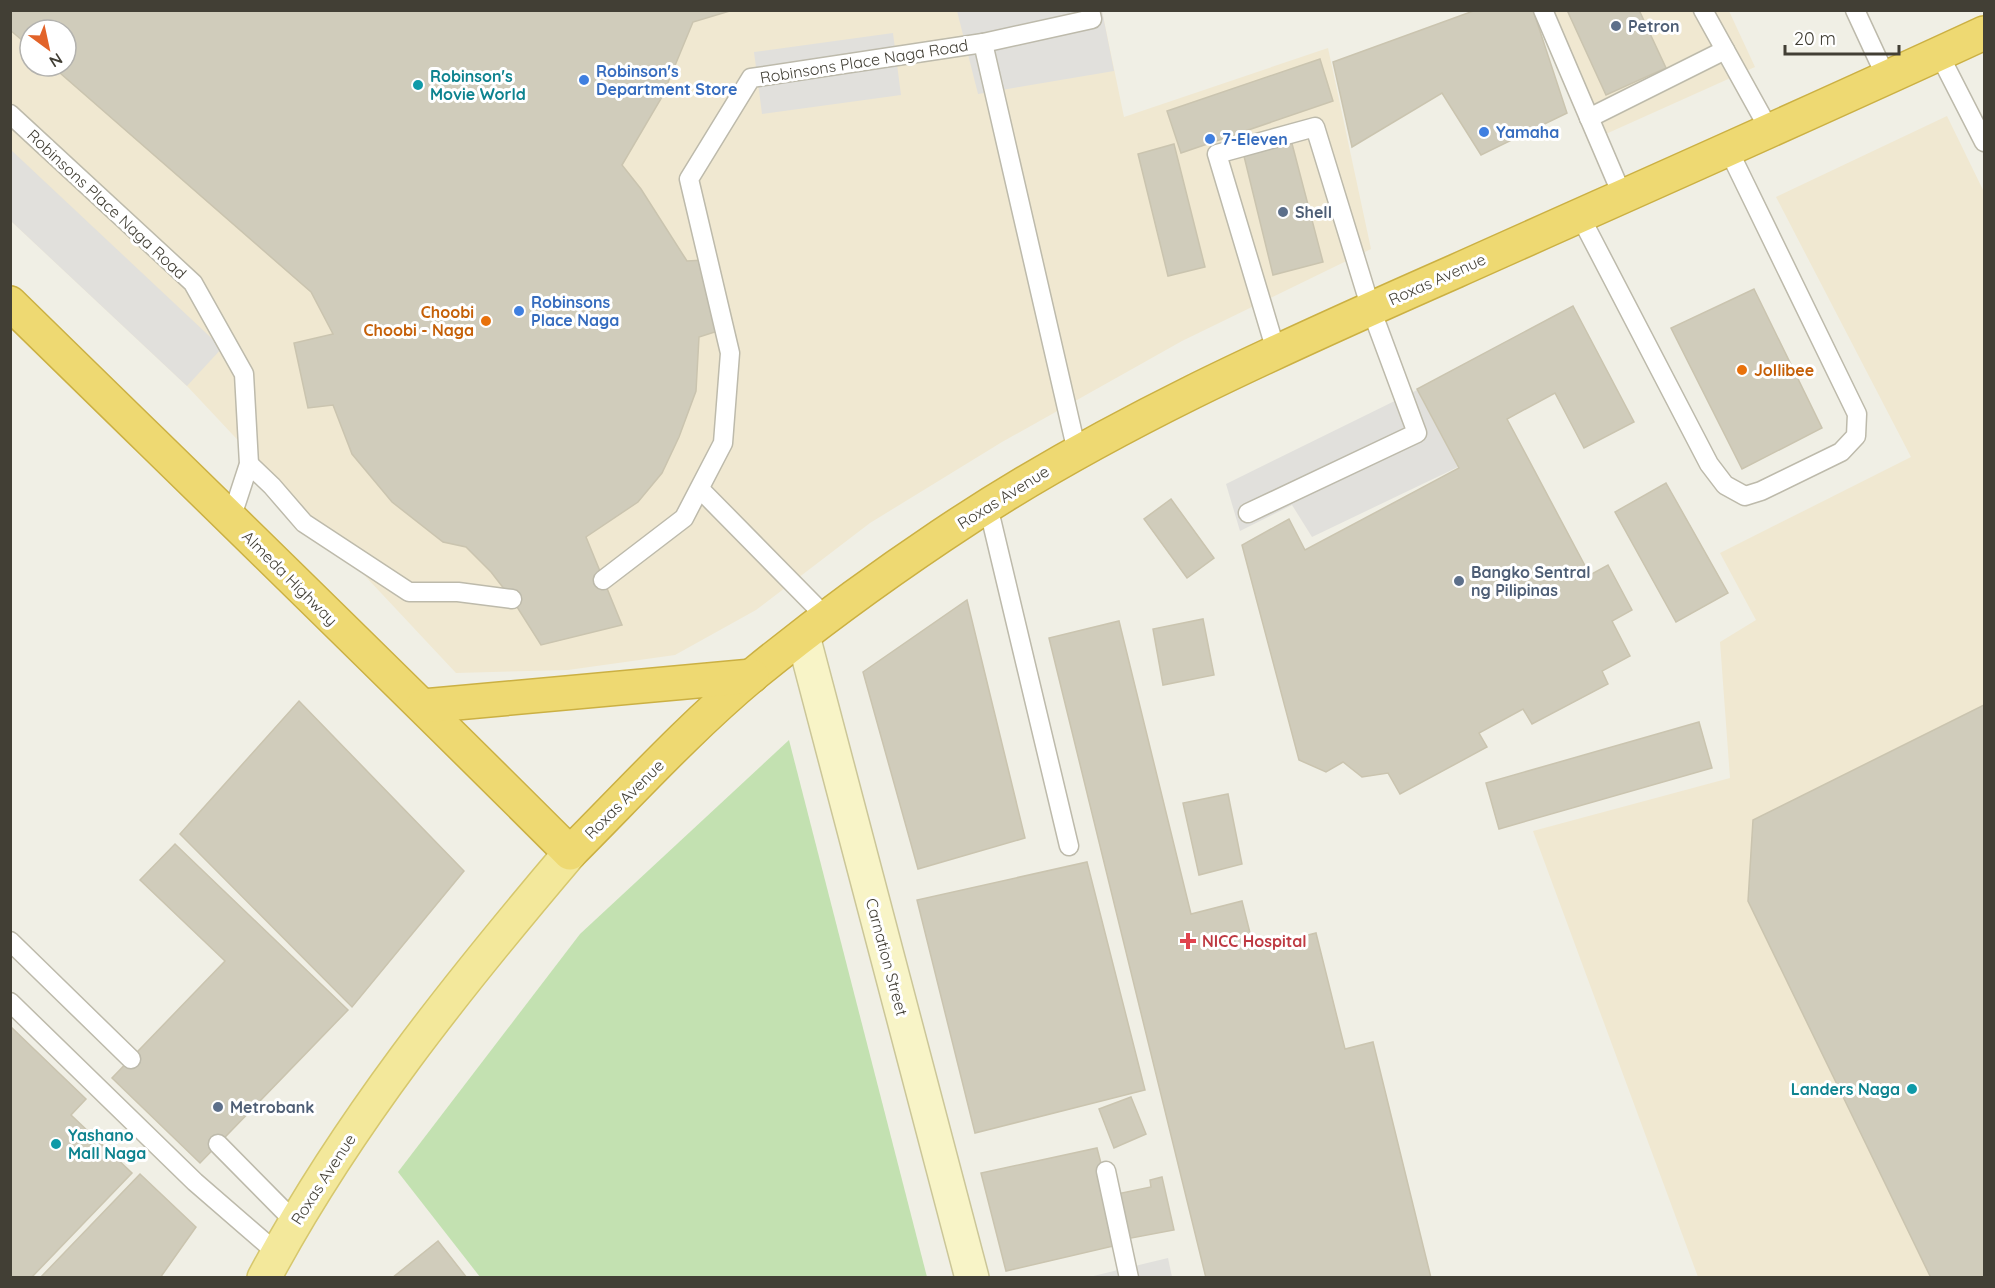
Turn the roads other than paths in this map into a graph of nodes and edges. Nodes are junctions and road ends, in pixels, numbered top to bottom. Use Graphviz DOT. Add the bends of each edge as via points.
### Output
graph roads {
  1 [pos="1090,10"];
  2 [pos="1543,10"];
  3 [pos="1703,10"];
  4 [pos="1855,10"];
  5 [pos="1984,33"];
  6 [pos="983,43"];
  7 [pos="1725,50"];
  8 [pos="1939,54"];
  9 [pos="1887,79"];
  10 [pos="10,114"];
  11 [pos="1588,118"];
  12 [pos="1770,131"];
  13 [pos="1984,142"];
  14 [pos="1728,149"];
  15 [pos="1623,197"];
  16 [pos="1580,216"];
  17 [pos="10,303"];
  18 [pos="1371,309"];
  19 [pos="1276,351"];
  20 [pos="1077,452"];
  21 [pos="249,464"];
  22 [pos="699,489"];
  23 [pos="988,506"];
  24 [pos="1248,513"];
  25 [pos="231,519"];
  26 [pos="603,580"];
  27 [pos="512,599"];
  28 [pos="814,627"];
  29 [pos="752,676"];
  30 [pos="423,706"];
  31 [pos="1069,846"];
  32 [pos="570,853"];
  33 [pos="10,941"];
  34 [pos="10,1002"];
  35 [pos="131,1059"];
  36 [pos="218,1144"];
  37 [pos="1106,1171"];
  38 [pos="295,1222"];
  39 [pos="271,1265"];
  40 [pos="972,1278"];
  41 [pos="1129,1278"];
  1 -- 6 [label="lane, Robinsons Place Naga Road" via="1092,19"];
  2 -- 11 [label="lane"];
  3 -- 7 [label="lane"];
  4 -- 9 [label="lane"];
  5 -- 8 [label="highway, Roxas Avenue"];
  6 -- 20 [label="lane, Robinsons Place Naga Road"];
  6 -- 22 [label="lane, Robinsons Place Naga Road" via="751,78 689,179 730,353 723,443"];
  7 -- 11 [label="lane"];
  7 -- 12 [label="lane"];
  8 -- 9 [label="highway, Roxas Avenue"];
  8 -- 13 [label="lane"];
  9 -- 12 [label="highway, Roxas Avenue"];
  10 -- 21 [label="lane, Robinsons Place Naga Road" via="193,283 244,374"];
  11 -- 15 [label="lane"];
  12 -- 14 [label="highway, Roxas Avenue"];
  14 -- 15 [label="highway, Roxas Avenue"];
  14 -- 16 [label="lane" via="1857,414 1856,436 1841,452 1761,490 1745,496 1725,485 1709,464"];
  15 -- 16 [label="highway, Roxas Avenue"];
  16 -- 18 [label="highway, Roxas Avenue"];
  17 -- 25 [label="highway, Almeda Highway"];
  18 -- 19 [label="highway, Roxas Avenue"];
  18 -- 19 [label="lane" via="1315,127 1217,154"];
  18 -- 24 [label="lane" via="1417,433"];
  19 -- 20 [label="highway, Roxas Avenue"];
  20 -- 23 [label="highway, Roxas Avenue"];
  21 -- 25 [label="lane, Robinsons Place Naga Road"];
  21 -- 27 [label="lane" via="304,523 409,592 458,592"];
  22 -- 26 [label="lane, Robinsons Place Naga Road" via="684,518"];
  22 -- 28 [label="lane"];
  23 -- 28 [label="highway, Roxas Avenue"];
  23 -- 31 [label="lane"];
  25 -- 30 [label="highway, Almeda Highway"];
  28 -- 29 [label="highway, Roxas Avenue"];
  28 -- 40 [label="street, Carnation Street"];
  29 -- 30 [label="highway"];
  29 -- 32 [label="highway, Roxas Avenue"];
  30 -- 32 [label="highway, Almeda Highway"];
  32 -- 38 [label="main road, Roxas Avenue" via="460,985 377,1097"];
  33 -- 35 [label="lane"];
  34 -- 39 [label="lane" via="195,1182"];
  36 -- 38 [label="lane"];
  37 -- 41 [label="lane"];
  38 -- 39 [label="main road, Roxas Avenue"];
}
